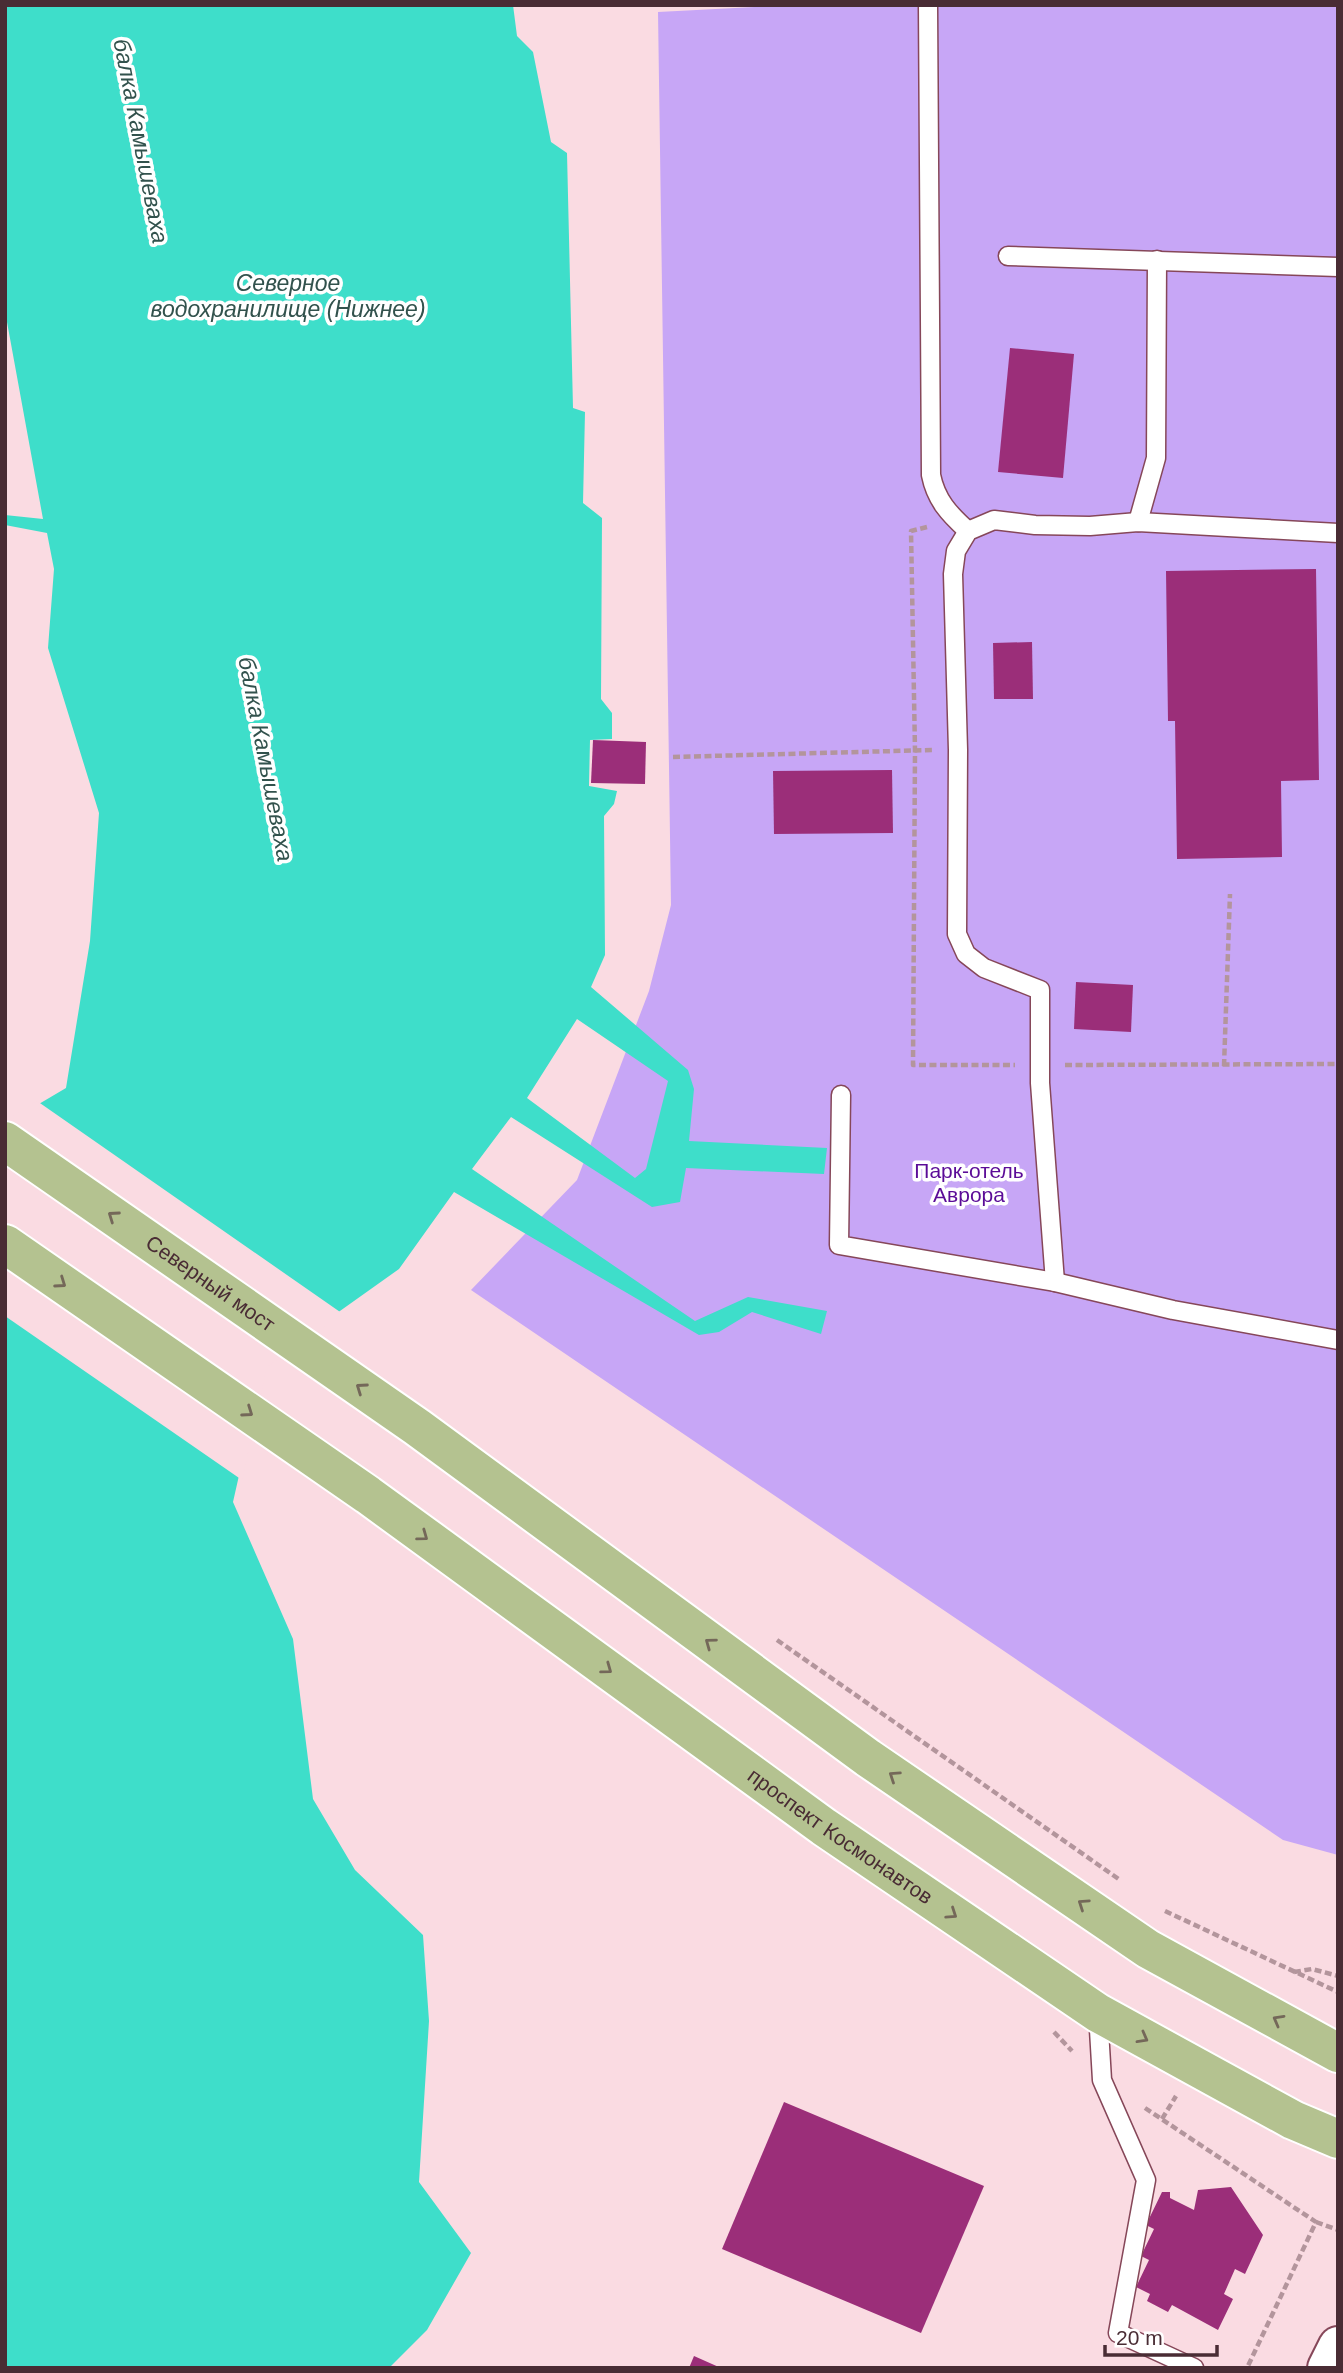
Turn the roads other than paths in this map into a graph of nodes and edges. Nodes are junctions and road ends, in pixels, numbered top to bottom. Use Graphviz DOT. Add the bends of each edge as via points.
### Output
graph roads {
  1 [pos="928,5"];
  2 [pos="1008,256"];
  3 [pos="1157,260"];
  4 [pos="1338,267"];
  5 [pos="1138,522"];
  6 [pos="968,531"];
  7 [pos="1338,533"];
  8 [pos="841,1095"];
  9 [pos="5,1141"];
  10 [pos="5,1244"];
  11 [pos="1055,1282"];
  12 [pos="1338,1340"];
  13 [pos="1098,2013"];
  14 [pos="1338,2053"];
  15 [pos="1338,2139"];
  16 [pos="1338,2346"];
  17 [pos="1194,2368"];
  18 [pos="1327,2368"];
  1 -- 6 [label="lane" via="930,475 935,495"];
  2 -- 3 [label="lane"];
  3 -- 4 [label="lane"];
  3 -- 5 [label="lane" via="1156,458"];
  5 -- 6 [label="lane" via="1090,526 994,520"];
  5 -- 7 [label="lane"];
  6 -- 11 [label="lane" via="956,551 953,574 957,934 966,954 984,968 1040,990"];
  8 -- 11 [label="lane" via="839,1245"];
  14 -- 9 [label="main road, Северный мост, one-way" via="1149,1949 868,1758 416,1427"];
  10 -- 13 [label="main road, проспект Космонавтов, one-way" via="368,1495 824,1827"];
  11 -- 12 [label="lane" via="1173,1310"];
  13 -- 15 [label="main road, проспект Космонавтов, one-way" via="1293,2120"];
  13 -- 17 [label="lane" via="1102,2080 1146,2180 1118,2333"];
  16 -- 18 [label="main road"];
}
